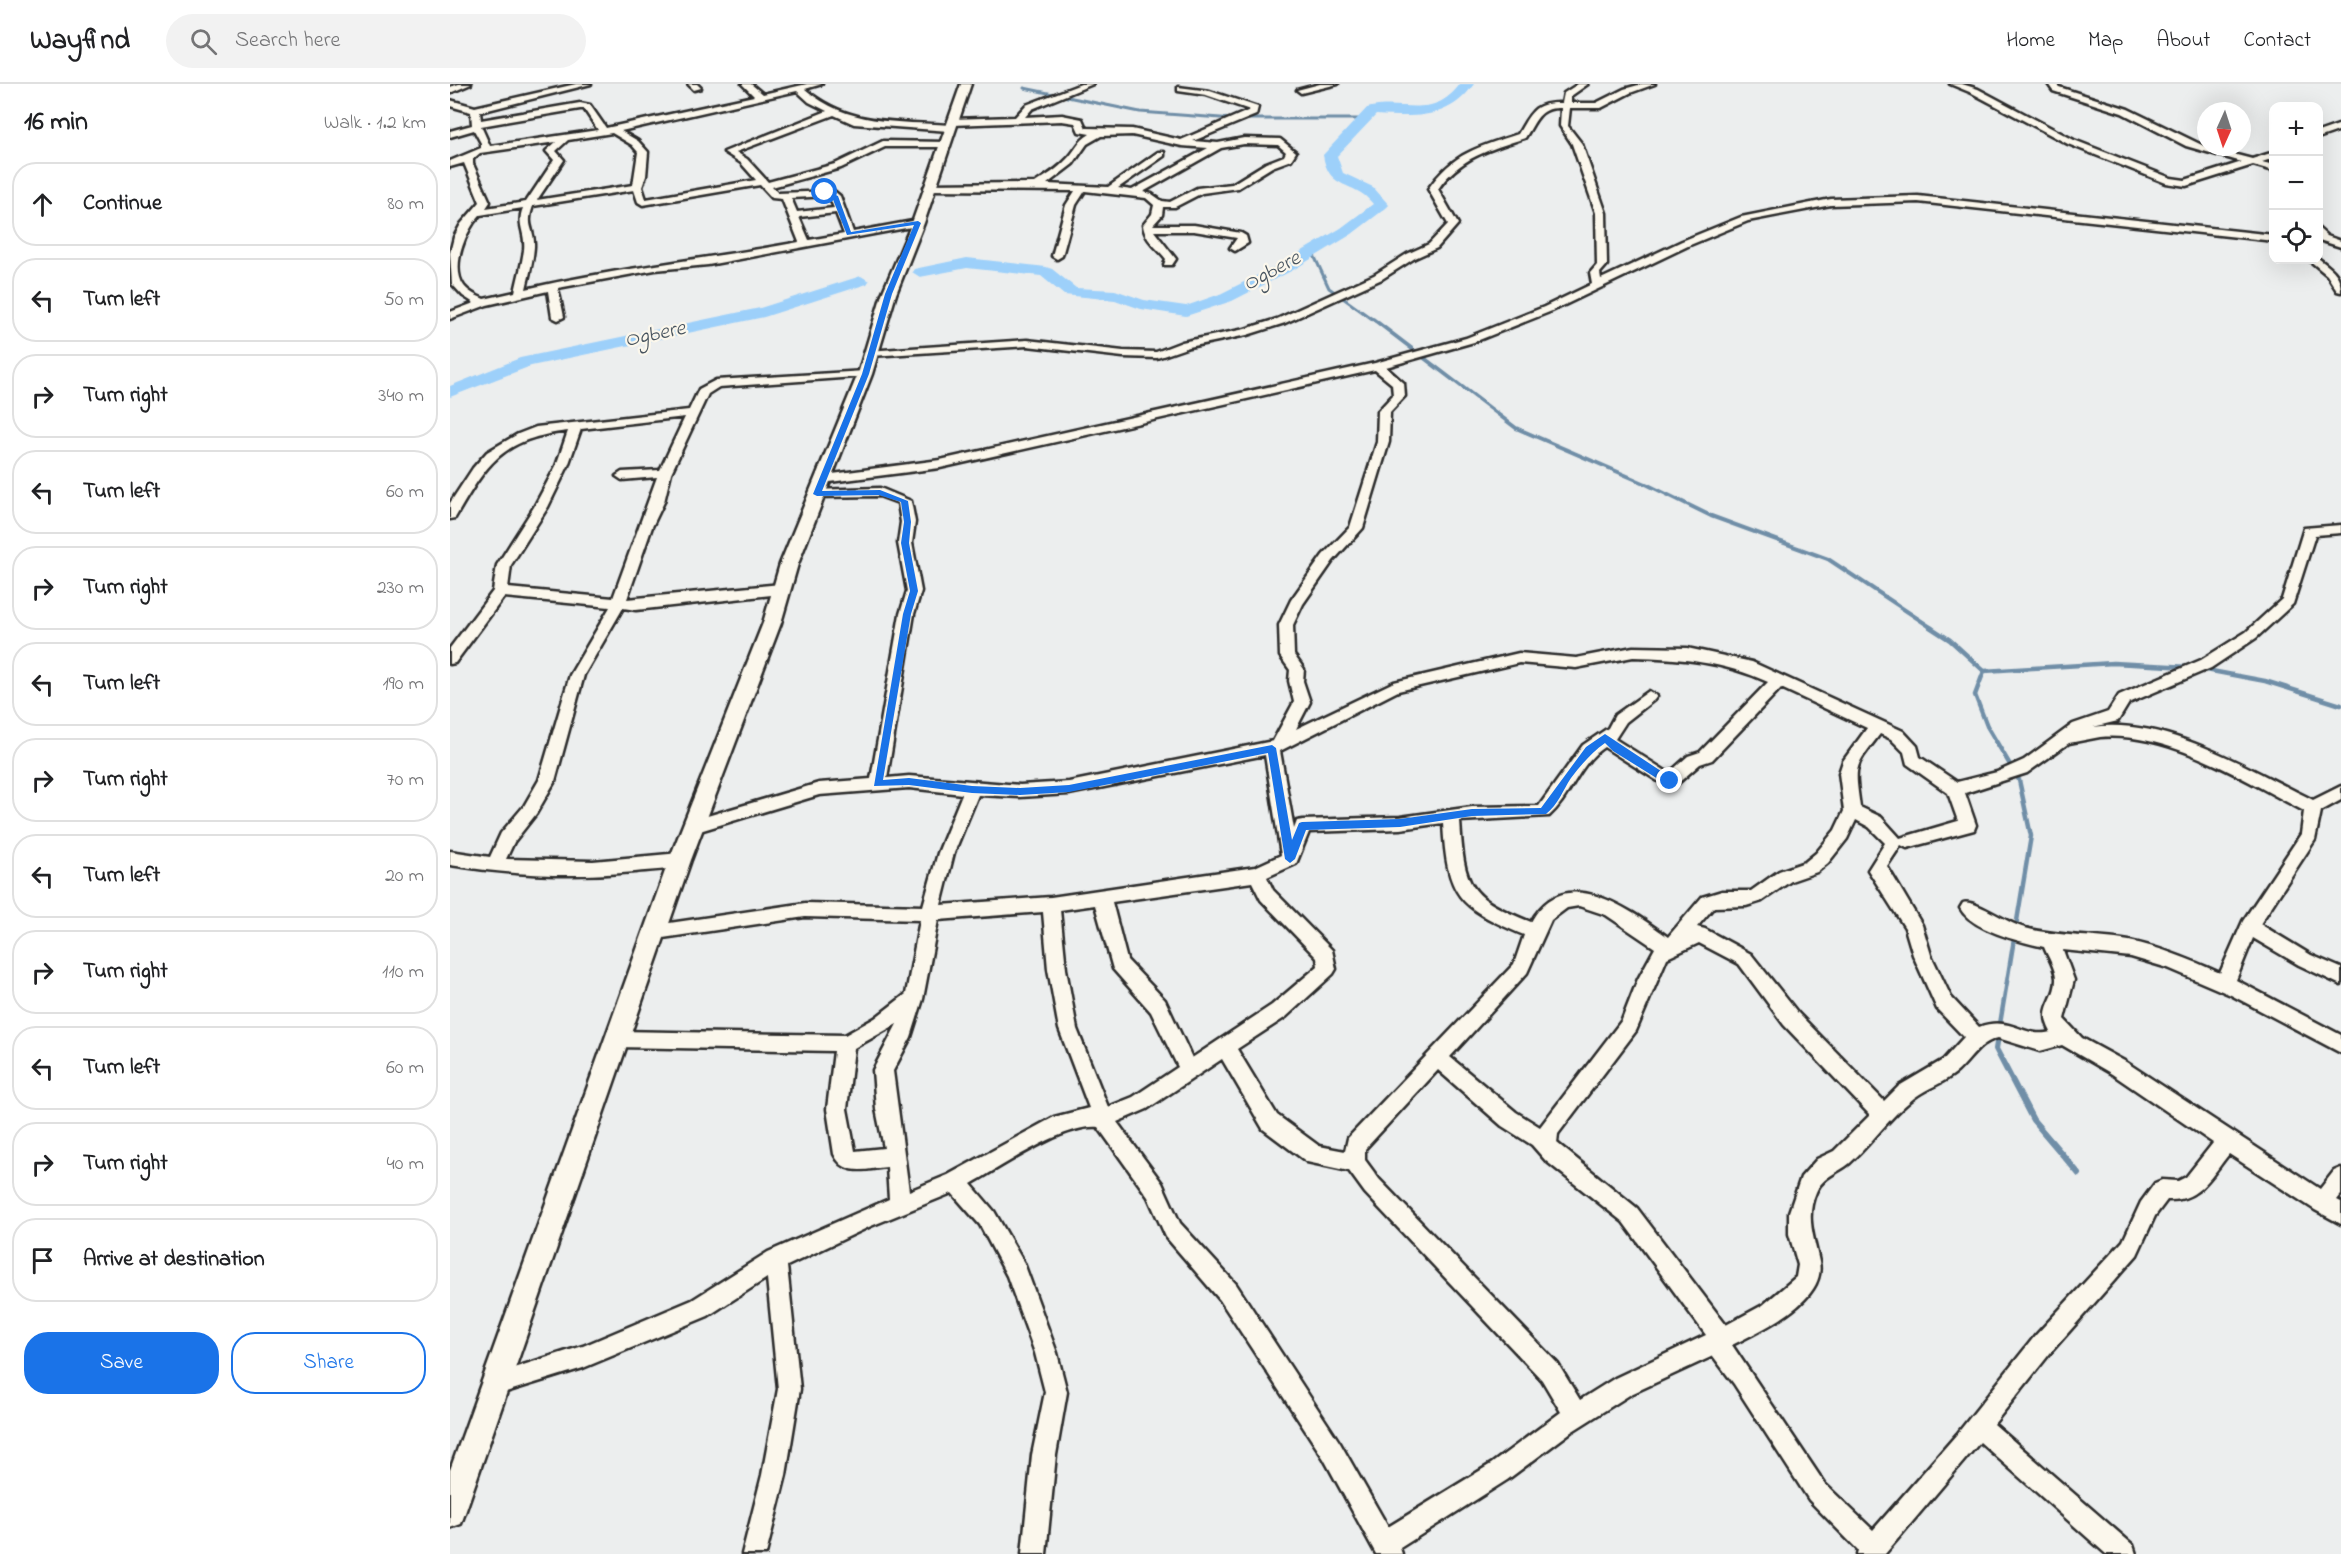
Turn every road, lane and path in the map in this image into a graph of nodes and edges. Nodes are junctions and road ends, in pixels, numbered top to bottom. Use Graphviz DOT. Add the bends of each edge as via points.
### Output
graph roads {
  1 [pos="467,84"];
  2 [pos="546,84"];
  3 [pos="587,84"];
  4 [pos="746,84"];
  5 [pos="818,84"];
  6 [pos="966,84"];
  7 [pos="1089,84"];
  8 [pos="1221,84"];
  9 [pos="1334,84"];
  10 [pos="1584,84"];
  11 [pos="1651,84"];
  12 [pos="1954,84"];
  13 [pos="2052,84"];
  14 [pos="798,88"];
  15 [pos="1181,89"];
  16 [pos="450,90"];
  17 [pos="1301,90"];
  18 [pos="555,93"];
  19 [pos="1207,93"];
  20 [pos="760,96"];
  21 [pos="451,104"];
  22 [pos="1564,107"];
  23 [pos="475,110"];
  24 [pos="833,112"];
  25 [pos="1019,118"];
  26 [pos="477,125"];
  27 [pos="2341,128"];
  28 [pos="603,130"];
  29 [pos="614,130"];
  30 [pos="948,131"];
  31 [pos="1099,133"];
  32 [pos="450,134"];
  33 [pos="2323,134"];
  34 [pos="567,136"];
  35 [pos="1182,143"];
  36 [pos="1218,146"];
  37 [pos="485,150"];
  38 [pos="1161,154"];
  39 [pos="2271,156"];
  40 [pos="469,158"];
  41 [pos="2254,161"];
  42 [pos="450,164"];
  43 [pos="2269,166"];
  44 [pos="765,184"];
  45 [pos="1037,186"];
  46 [pos="637,187"];
  47 [pos="929,187"];
  48 [pos="1082,188"];
  49 [pos="1110,189"];
  50 [pos="1134,193"];
  51 [pos="786,197"];
  52 [pos="529,204"];
  53 [pos="1159,204"];
  54 [pos="841,210"];
  55 [pos="479,212"];
  56 [pos="795,215"];
  57 [pos="918,223"];
  58 [pos="1149,228"];
  59 [pos="849,234"];
  60 [pos="2269,237"];
  61 [pos="2323,238"];
  62 [pos="805,243"];
  63 [pos="2341,244"];
  64 [pos="1235,248"];
  65 [pos="1057,256"];
  66 [pos="1168,263"];
  67 [pos="2319,264"];
  68 [pos="451,277"];
  69 [pos="1597,285"];
  70 [pos="552,286"];
  71 [pos="2341,289"];
  72 [pos="520,294"];
  73 [pos="483,303"];
  74 [pos="450,315"];
  75 [pos="558,317"];
  76 [pos="872,353"];
  77 [pos="1377,366"];
  78 [pos="865,374"];
  79 [pos="692,413"];
  80 [pos="576,427"];
  81 [pos="665,473"];
  82 [pos="622,476"];
  83 [pos="820,486"];
  84 [pos="450,515"];
  85 [pos="2341,529"];
  86 [pos="781,589"];
  87 [pos="500,592"];
  88 [pos="618,605"];
  89 [pos="450,659"];
  90 [pos="1779,680"];
  91 [pos="1649,696"];
  92 [pos="1877,726"];
  93 [pos="2066,737"];
  94 [pos="1605,738"];
  95 [pos="1272,748"];
  96 [pos="878,784"];
  97 [pos="972,789"];
  98 [pos="1955,789"];
  99 [pos="2341,792"];
  100 [pos="2313,808"];
  101 [pos="1852,811"];
  102 [pos="1450,816"];
  103 [pos="693,827"];
  104 [pos="1907,841"];
  105 [pos="450,858"];
  106 [pos="1290,859"];
  107 [pos="680,860"];
  108 [pos="494,866"];
  109 [pos="1257,873"];
  110 [pos="1102,896"];
  111 [pos="1051,904"];
  112 [pos="1969,908"];
  113 [pos="930,913"];
  114 [pos="2248,926"];
  115 [pos="656,932"];
  116 [pos="1535,932"];
  117 [pos="2050,942"];
  118 [pos="1669,948"];
  119 [pos="2341,977"];
  120 [pos="2225,983"];
  121 [pos="914,999"];
  122 [pos="2064,1036"];
  123 [pos="1977,1038"];
  124 [pos="617,1040"];
  125 [pos="845,1043"];
  126 [pos="2341,1045"];
  127 [pos="1225,1047"];
  128 [pos="1437,1059"];
  129 [pos="1189,1071"];
  130 [pos="1883,1114"];
  131 [pos="1103,1118"];
  132 [pos="2226,1141"];
  133 [pos="1547,1143"];
  134 [pos="896,1156"];
  135 [pos="1355,1163"];
  136 [pos="2341,1178"];
  137 [pos="955,1182"];
  138 [pos="2322,1203"];
  139 [pos="900,1206"];
  140 [pos="2341,1214"];
  141 [pos="776,1260"];
  142 [pos="1719,1341"];
  143 [pos="493,1386"];
  144 [pos="1576,1416"];
  145 [pos="1978,1425"];
  146 [pos="450,1512"];
  147 [pos="1388,1548"];
  148 [pos="1871,1551"];
  149 [pos="754,1554"];
  150 [pos="1034,1554"];
  151 [pos="2124,1554"];
  1 -- 16 [label="street"];
  2 -- 18 [label="street"];
  3 -- 18 [label="street"];
  4 -- 20 [label="street"];
  5 -- 14 [label="street"];
  6 -- 30 [label="main road"];
  7 -- 25 [label="street" via="1029,107"];
  8 -- 19 [label="street"];
  9 -- 17 [label="street"];
  10 -- 22 [label="street" via="1567,95"];
  11 -- 22 [label="street" via="1598,106"];
  12 -- 41 [label="street" via="1986,96 2071,142 2169,181 2186,183"];
  13 -- 41 [label="street" via="2056,89 2125,111 2189,144"];
  14 -- 20 [label="street"];
  14 -- 24 [label="street"];
  15 -- 19 [label="street"];
  18 -- 23 [label="street"];
  19 -- 35 [label="street" via="1255,109"];
  20 -- 29 [label="street"];
  21 -- 23 [label="street"];
  22 -- 69 [label="street" via="1564,126 1577,144 1601,213 1602,265 1595,273"];
  22 -- 76 [label="street" via="1546,105 1534,114 1521,136 1475,152 1447,169 1433,189 1453,224 1433,246 1378,277 1281,321 1185,344 1156,355 1028,343"];
  23 -- 26 [label="street"];
  24 -- 30 [label="street" via="854,121"];
  24 -- 44 [label="street" via="729,152 744,161"];
  25 -- 30 [label="street"];
  25 -- 31 [label="street" via="1072,120 1080,123 1082,130"];
  26 -- 28 [label="street" via="580,106 587,107"];
  26 -- 32 [label="street"];
  26 -- 37 [label="street" via="486,143"];
  27 -- 33 [label="street"];
  28 -- 29 [label="street"];
  28 -- 34 [label="street"];
  29 -- 46 [label="street" via="643,152"];
  30 -- 44 [label="street" via="883,144 838,166"];
  30 -- 47 [label="main road"];
  31 -- 35 [label="street" via="1132,132"];
  31 -- 45 [label="street" via="1083,142 1082,149 1068,164"];
  34 -- 37 [label="street"];
  34 -- 52 [label="street" via="551,151 559,160"];
  35 -- 36 [label="street"];
  36 -- 50 [label="street"];
  36 -- 53 [label="street" via="1244,141 1280,142 1291,152 1288,158 1235,186 1200,190 1175,204"];
  37 -- 40 [label="street"];
  38 -- 49 [label="street"];
  39 -- 41 [label="street"];
  40 -- 42 [label="street"];
  40 -- 55 [label="street" via="471,176 485,198"];
  41 -- 43 [label="street"];
  44 -- 46 [label="street" via="643,202"];
  44 -- 51 [label="street" via="775,196"];
  45 -- 47 [label="street"];
  45 -- 48 [label="street"];
  46 -- 52 [label="street"];
  47 -- 57 [label="main road"];
  48 -- 49 [label="street"];
  48 -- 65 [label="street" via="1071,205"];
  49 -- 50 [label="street"];
  50 -- 53 [label="street" via="1149,196"];
  51 -- 54 [label="street" via="825,192 835,196"];
  51 -- 56 [label="street" via="790,212"];
  52 -- 55 [label="street"];
  52 -- 72 [label="street" via="523,220 529,249"];
  53 -- 58 [label="street"];
  54 -- 56 [label="street"];
  54 -- 59 [label="street"];
  55 -- 68 [label="street" via="466,224 458,240"];
  56 -- 62 [label="street"];
  57 -- 59 [label="street"];
  57 -- 76 [label="main road" via="888,294"];
  58 -- 64 [label="street" via="1194,228 1240,236 1244,241"];
  58 -- 66 [label="street" via="1153,243 1171,259"];
  59 -- 62 [label="street"];
  60 -- 69 [label="street" via="1918,199 1831,202 1745,219"];
  61 -- 63 [label="street"];
  62 -- 70 [label="street"];
  67 -- 71 [label="street"];
  68 -- 73 [label="street" via="462,291"];
  69 -- 77 [label="street" via="1470,340"];
  70 -- 72 [label="street"];
  70 -- 75 [label="street"];
  72 -- 73 [label="street"];
  73 -- 74 [label="street"];
  76 -- 78 [label="main road"];
  77 -- 83 [label="street" via="940,464"];
  77 -- 95 [label="street" via="1398,383 1399,396 1384,411 1383,442 1356,528 1328,558 1296,603 1286,626 1287,656 1297,669 1302,702 1288,731"];
  78 -- 79 [label="street" via="716,384 703,392"];
  78 -- 83 [label="main road"];
  79 -- 80 [label="street"];
  79 -- 81 [label="street"];
  80 -- 84 [label="street" via="536,431 500,447 470,479"];
  80 -- 87 [label="street" via="541,507 504,565"];
  81 -- 82 [label="street"];
  81 -- 88 [label="street"];
  83 -- 86 [label="main road"];
  83 -- 96 [label="street" via="880,492 904,501 908,522 905,543 914,591"];
  85 -- 93 [label="street" via="2309,531 2288,601 2251,636 2206,664 2124,699 2113,717 2090,720"];
  86 -- 88 [label="street" via="680,602"];
  86 -- 103 [label="main road" via="772,622"];
  87 -- 88 [label="street"];
  87 -- 89 [label="street"];
  88 -- 108 [label="street" via="577,675 548,781 507,838"];
  90 -- 92 [label="street"];
  90 -- 94 [label="street" via="1706,756 1694,760 1670,781 1616,749"];
  90 -- 95 [label="street" via="1748,666 1687,653 1633,652 1576,663 1519,658 1394,687"];
  91 -- 94 [label="street" via="1620,719 1614,732"];
  92 -- 98 [label="street" via="1904,740 1912,760"];
  92 -- 101 [label="street" via="1858,749 1846,773"];
  93 -- 98 [label="street" via="2030,764 1986,782"];
  93 -- 100 [label="street" via="2118,731 2145,735 2181,747"];
  94 -- 102 [label="street" via="1589,749 1543,812"];
  95 -- 97 [label="street" via="1069,788"];
  95 -- 106 [label="street"];
  96 -- 97 [label="street" via="909,782"];
  96 -- 103 [label="street" via="819,789"];
  97 -- 113 [label="street" via="946,853"];
  98 -- 104 [label="street" via="1968,825"];
  99 -- 100 [label="street"];
  100 -- 114 [label="street" via="2309,835"];
  101 -- 118 [label="street" via="1841,834 1811,867 1785,876 1756,896 1708,902"];
  101 -- 123 [label="street" via="1875,822 1894,843 1877,870 1892,888 1919,937 1924,947 1922,955 1944,1003"];
  102 -- 106 [label="street" via="1400,823 1302,826"];
  102 -- 116 [label="street" via="1456,869 1472,900"];
  103 -- 107 [label="main road"];
  105 -- 108 [label="street"];
  106 -- 109 [label="street"];
  107 -- 108 [label="street" via="632,867"];
  107 -- 115 [label="main road"];
  109 -- 110 [label="street"];
  109 -- 127 [label="street" via="1267,895 1326,955 1327,969 1279,1011"];
  110 -- 111 [label="street"];
  110 -- 129 [label="street" via="1119,964 1158,1006"];
  111 -- 113 [label="street"];
  111 -- 131 [label="street" via="1068,1029"];
  112 -- 117 [label="street" via="2002,929"];
  113 -- 115 [label="street" via="805,910"];
  113 -- 121 [label="street"];
  114 -- 119 [label="street"];
  114 -- 120 [label="street"];
  115 -- 124 [label="main road"];
  116 -- 118 [label="street" via="1550,909 1563,903 1595,901"];
  116 -- 128 [label="street" via="1521,968"];
  117 -- 120 [label="street" via="2127,948"];
  117 -- 122 [label="street" via="2065,982 2054,1016"];
  118 -- 130 [label="street" via="1699,934 1745,959 1791,1019"];
  118 -- 133 [label="street" via="1661,953 1629,1025 1548,1131"];
  120 -- 126 [label="street"];
  121 -- 125 [label="street" via="860,1039"];
  121 -- 134 [label="street" via="902,1037 883,1070"];
  122 -- 123 [label="street" via="2040,1043 1998,1030"];
  122 -- 132 [label="street"];
  123 -- 130 [label="street" via="1950,1066 1906,1092"];
  124 -- 125 [label="street"];
  124 -- 143 [label="main road"];
  125 -- 134 [label="street" via="837,1109 844,1154 852,1161"];
  127 -- 129 [label="street"];
  127 -- 135 [label="street" via="1270,1122 1314,1155"];
  128 -- 133 [label="street" via="1464,1077 1509,1119"];
  128 -- 135 [label="street" via="1355,1145"];
  129 -- 131 [label="street" via="1140,1103"];
  130 -- 142 [label="street" via="1841,1158 1824,1166 1808,1184 1799,1212 1800,1234 1809,1265 1806,1283 1771,1313"];
  131 -- 137 [label="street" via="1088,1117 1061,1124"];
  131 -- 147 [label="street" via="1155,1190 1173,1230 1228,1292 1332,1451"];
  132 -- 138 [label="street"];
  132 -- 145 [label="street" via="2193,1184 2180,1191 2162,1190 2148,1209 2130,1248 2043,1344"];
  133 -- 142 [label="street" via="1553,1154 1630,1215"];
  134 -- 139 [label="street"];
  135 -- 144 [label="street" via="1372,1186 1550,1372"];
  136 -- 138 [label="street"];
  137 -- 139 [label="street"];
  137 -- 150 [label="street" via="987,1218 1016,1271 1056,1392 1044,1455"];
  138 -- 140 [label="street"];
  139 -- 141 [label="street"];
  141 -- 143 [label="street" via="700,1308 583,1357"];
  141 -- 149 [label="street" via="789,1389 774,1475"];
  142 -- 144 [label="street" via="1623,1386"];
  142 -- 148 [label="street" via="1818,1492"];
  143 -- 146 [label="main road"];
  144 -- 147 [label="street"];
  145 -- 148 [label="street"];
  145 -- 151 [label="street"];
}
